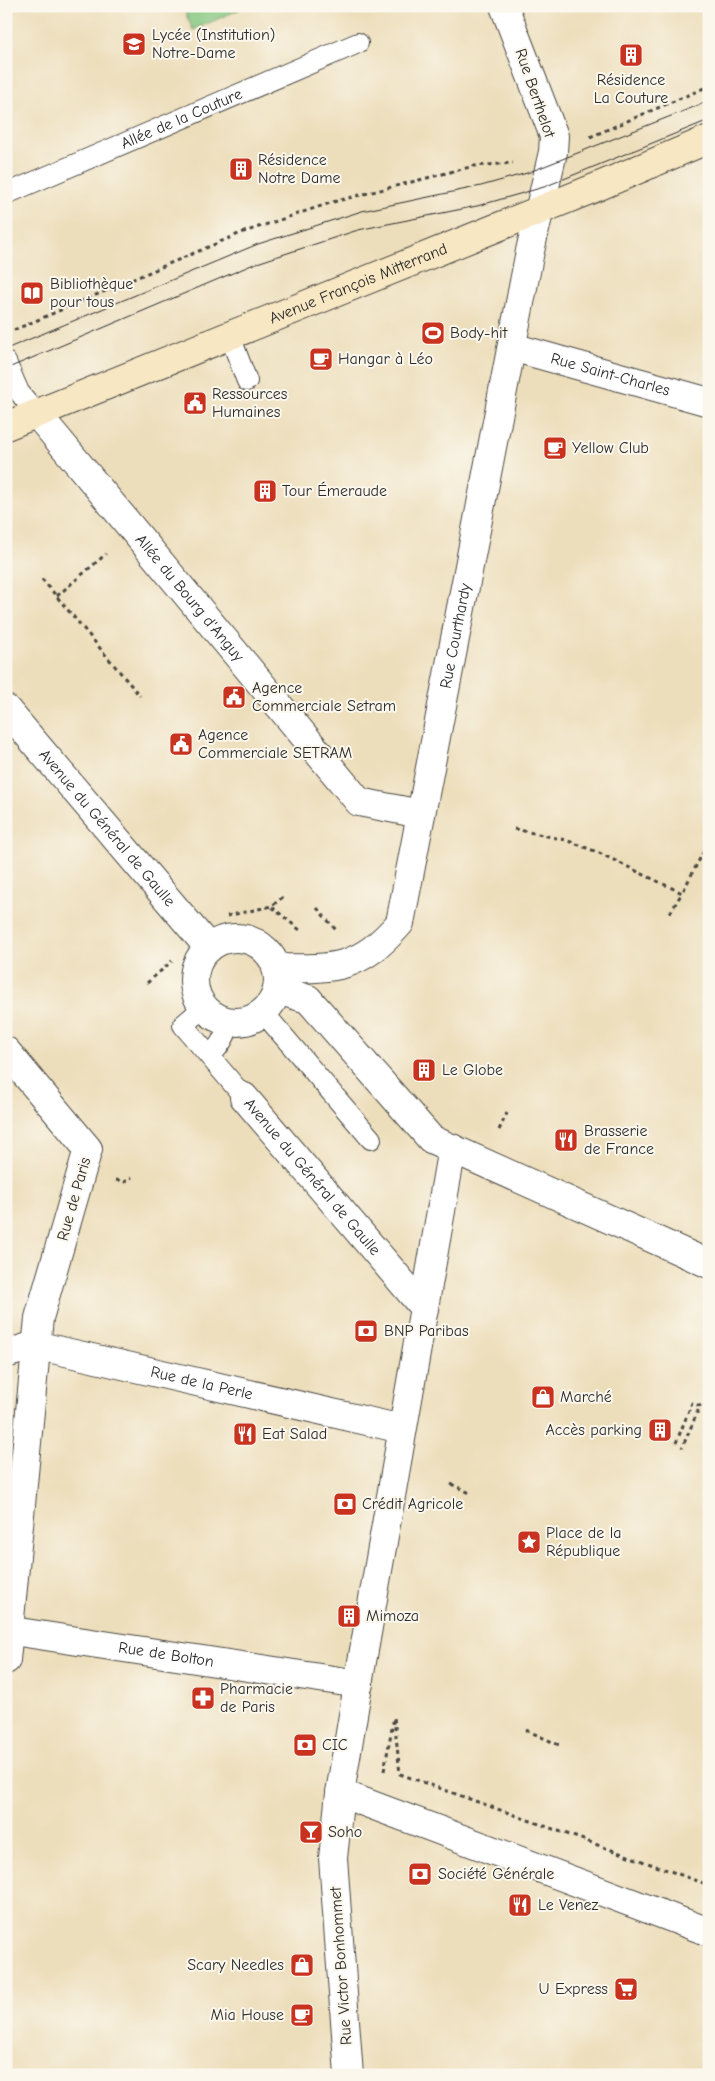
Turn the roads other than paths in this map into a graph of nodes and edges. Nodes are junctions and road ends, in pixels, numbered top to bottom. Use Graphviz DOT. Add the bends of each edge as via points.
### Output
graph roads {
  1 [pos="504,6"];
  2 [pos="358,43"];
  3 [pos="709,139"];
  4 [pos="6,194"];
  5 [pos="538,211"];
  6 [pos="230,336"];
  7 [pos="512,347"];
  8 [pos="6,362"];
  9 [pos="247,381"];
  10 [pos="709,402"];
  11 [pos="37,414"];
  12 [pos="6,426"];
  13 [pos="6,709"];
  14 [pos="422,814"];
  15 [pos="209,948"];
  16 [pos="272,990"];
  17 [pos="204,1007"];
  18 [pos="230,1021"];
  19 [pos="6,1051"];
  20 [pos="210,1056"];
  21 [pos="244,1097"];
  22 [pos="371,1139"];
  23 [pos="441,1143"];
  24 [pos="709,1264"];
  25 [pos="424,1308"];
  26 [pos="35,1345"];
  27 [pos="6,1354"];
  28 [pos="402,1429"];
  29 [pos="7,1630"];
  30 [pos="6,1660"];
  31 [pos="358,1684"];
  32 [pos="340,1793"];
  33 [pos="709,1932"];
  34 [pos="349,2075"];
  1 -- 5 [label="street, Rue Berthelot" via="554,136"];
  2 -- 4 [label="lane, Allée de la Couture"];
  3 -- 5 [label="main road, Avenue François Mitterrand"];
  5 -- 6 [label="main road, Avenue François Mitterrand"];
  5 -- 7 [label="street, Rue Courthardy"];
  6 -- 9 [label="lane"];
  6 -- 11 [label="main road, Avenue François Mitterrand"];
  7 -- 10 [label="street, Rue Saint-Charles"];
  7 -- 14 [label="street, Rue Courthardy"];
  8 -- 11 [label="lane" via="19,392"];
  11 -- 12 [label="main road, Avenue François Mitterrand"];
  11 -- 14 [label="street, Allée du Bourg d'Anguy" via="359,802"];
  13 -- 15 [label="street, Avenue du Général de Gaulle"];
  14 -- 16 [label="street, Rue Courthardy" via="400,922 392,933 368,954"];
  15 -- 16 [label="street" via="224,940 246,939 263,947"];
  15 -- 17 [label="street" via="198,962 194,974 196,994"];
  16 -- 18 [label="street" via="248,1020"];
  16 -- 22 [label="lane"];
  16 -- 23 [label="street" via="308,999"];
  17 -- 18 [label="street"];
  17 -- 20 [label="lane, Avenue du Général de Gaulle" via="183,1025"];
  18 -- 20 [label="lane" via="219,1048"];
  19 -- 26 [label="street, Rue de Paris" via="88,1149 39,1318"];
  20 -- 21 [label="lane, Avenue du Général de Gaulle"];
  21 -- 25 [label="street, Avenue du Général de Gaulle"];
  23 -- 24 [label="street"];
  23 -- 25 [label="street"];
  25 -- 28 [label="street"];
  26 -- 27 [label="street"];
  26 -- 28 [label="street, Rue de la Perle"];
  26 -- 29 [label="street"];
  28 -- 31 [label="street"];
  29 -- 30 [label="street"];
  29 -- 31 [label="street, Rue de Bolton"];
  31 -- 32 [label="street"];
  32 -- 33 [label="street"];
  32 -- 34 [label="street, Rue Victor Bonhommet" via="333,1858"];
}
